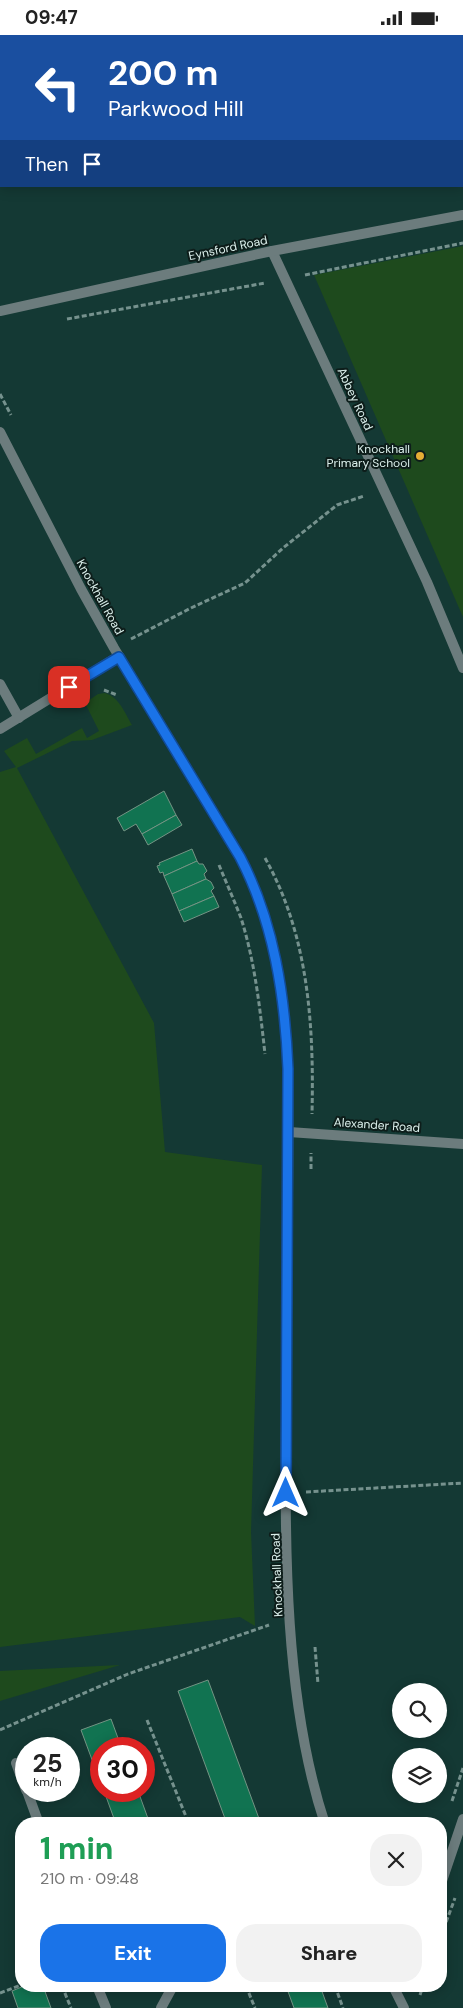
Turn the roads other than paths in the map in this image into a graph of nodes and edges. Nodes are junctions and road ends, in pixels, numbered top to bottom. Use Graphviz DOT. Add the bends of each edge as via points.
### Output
graph roads {
  1 [pos="463,215"];
  2 [pos="272,251"];
  3 [pos="0,311"];
  4 [pos="0,432"];
  5 [pos="117,652"];
  6 [pos="463,668"];
  7 [pos="0,684"];
  8 [pos="20,718"];
  9 [pos="0,729"];
  10 [pos="289,1132"];
  11 [pos="463,1143"];
  12 [pos="31,1802"];
  13 [pos="37,1817"];
  14 [pos="323,1817"];
  15 [pos="463,1819"];
  16 [pos="447,1866"];
  17 [pos="99,1992"];
  18 [pos="170,1992"];
  19 [pos="396,1992"];
  20 [pos="106,2008"];
  21 [pos="161,2008"];
  22 [pos="404,2008"];
  1 -- 2 [label="street, Eynsford Road"];
  2 -- 3 [label="street, Eynsford Road"];
  2 -- 6 [label="street, Abbey Road" via="427,582"];
  4 -- 5 [label="street, Knockhall Road"];
  5 -- 8 [label="street"];
  5 -- 10 [label="street, Knockhall Road" via="224,827 256,891 272,945 285,1015"];
  7 -- 8 [label="street"];
  8 -- 9 [label="street"];
  10 -- 11 [label="street, Alexander Road"];
  10 -- 14 [label="street, Knockhall Road" via="286,1493 291,1618 304,1739"];
  12 -- 13 [label="street"];
  15 -- 16 [label="street"];
  17 -- 20 [label="street"];
  18 -- 21 [label="street"];
  19 -- 22 [label="street"];
}
